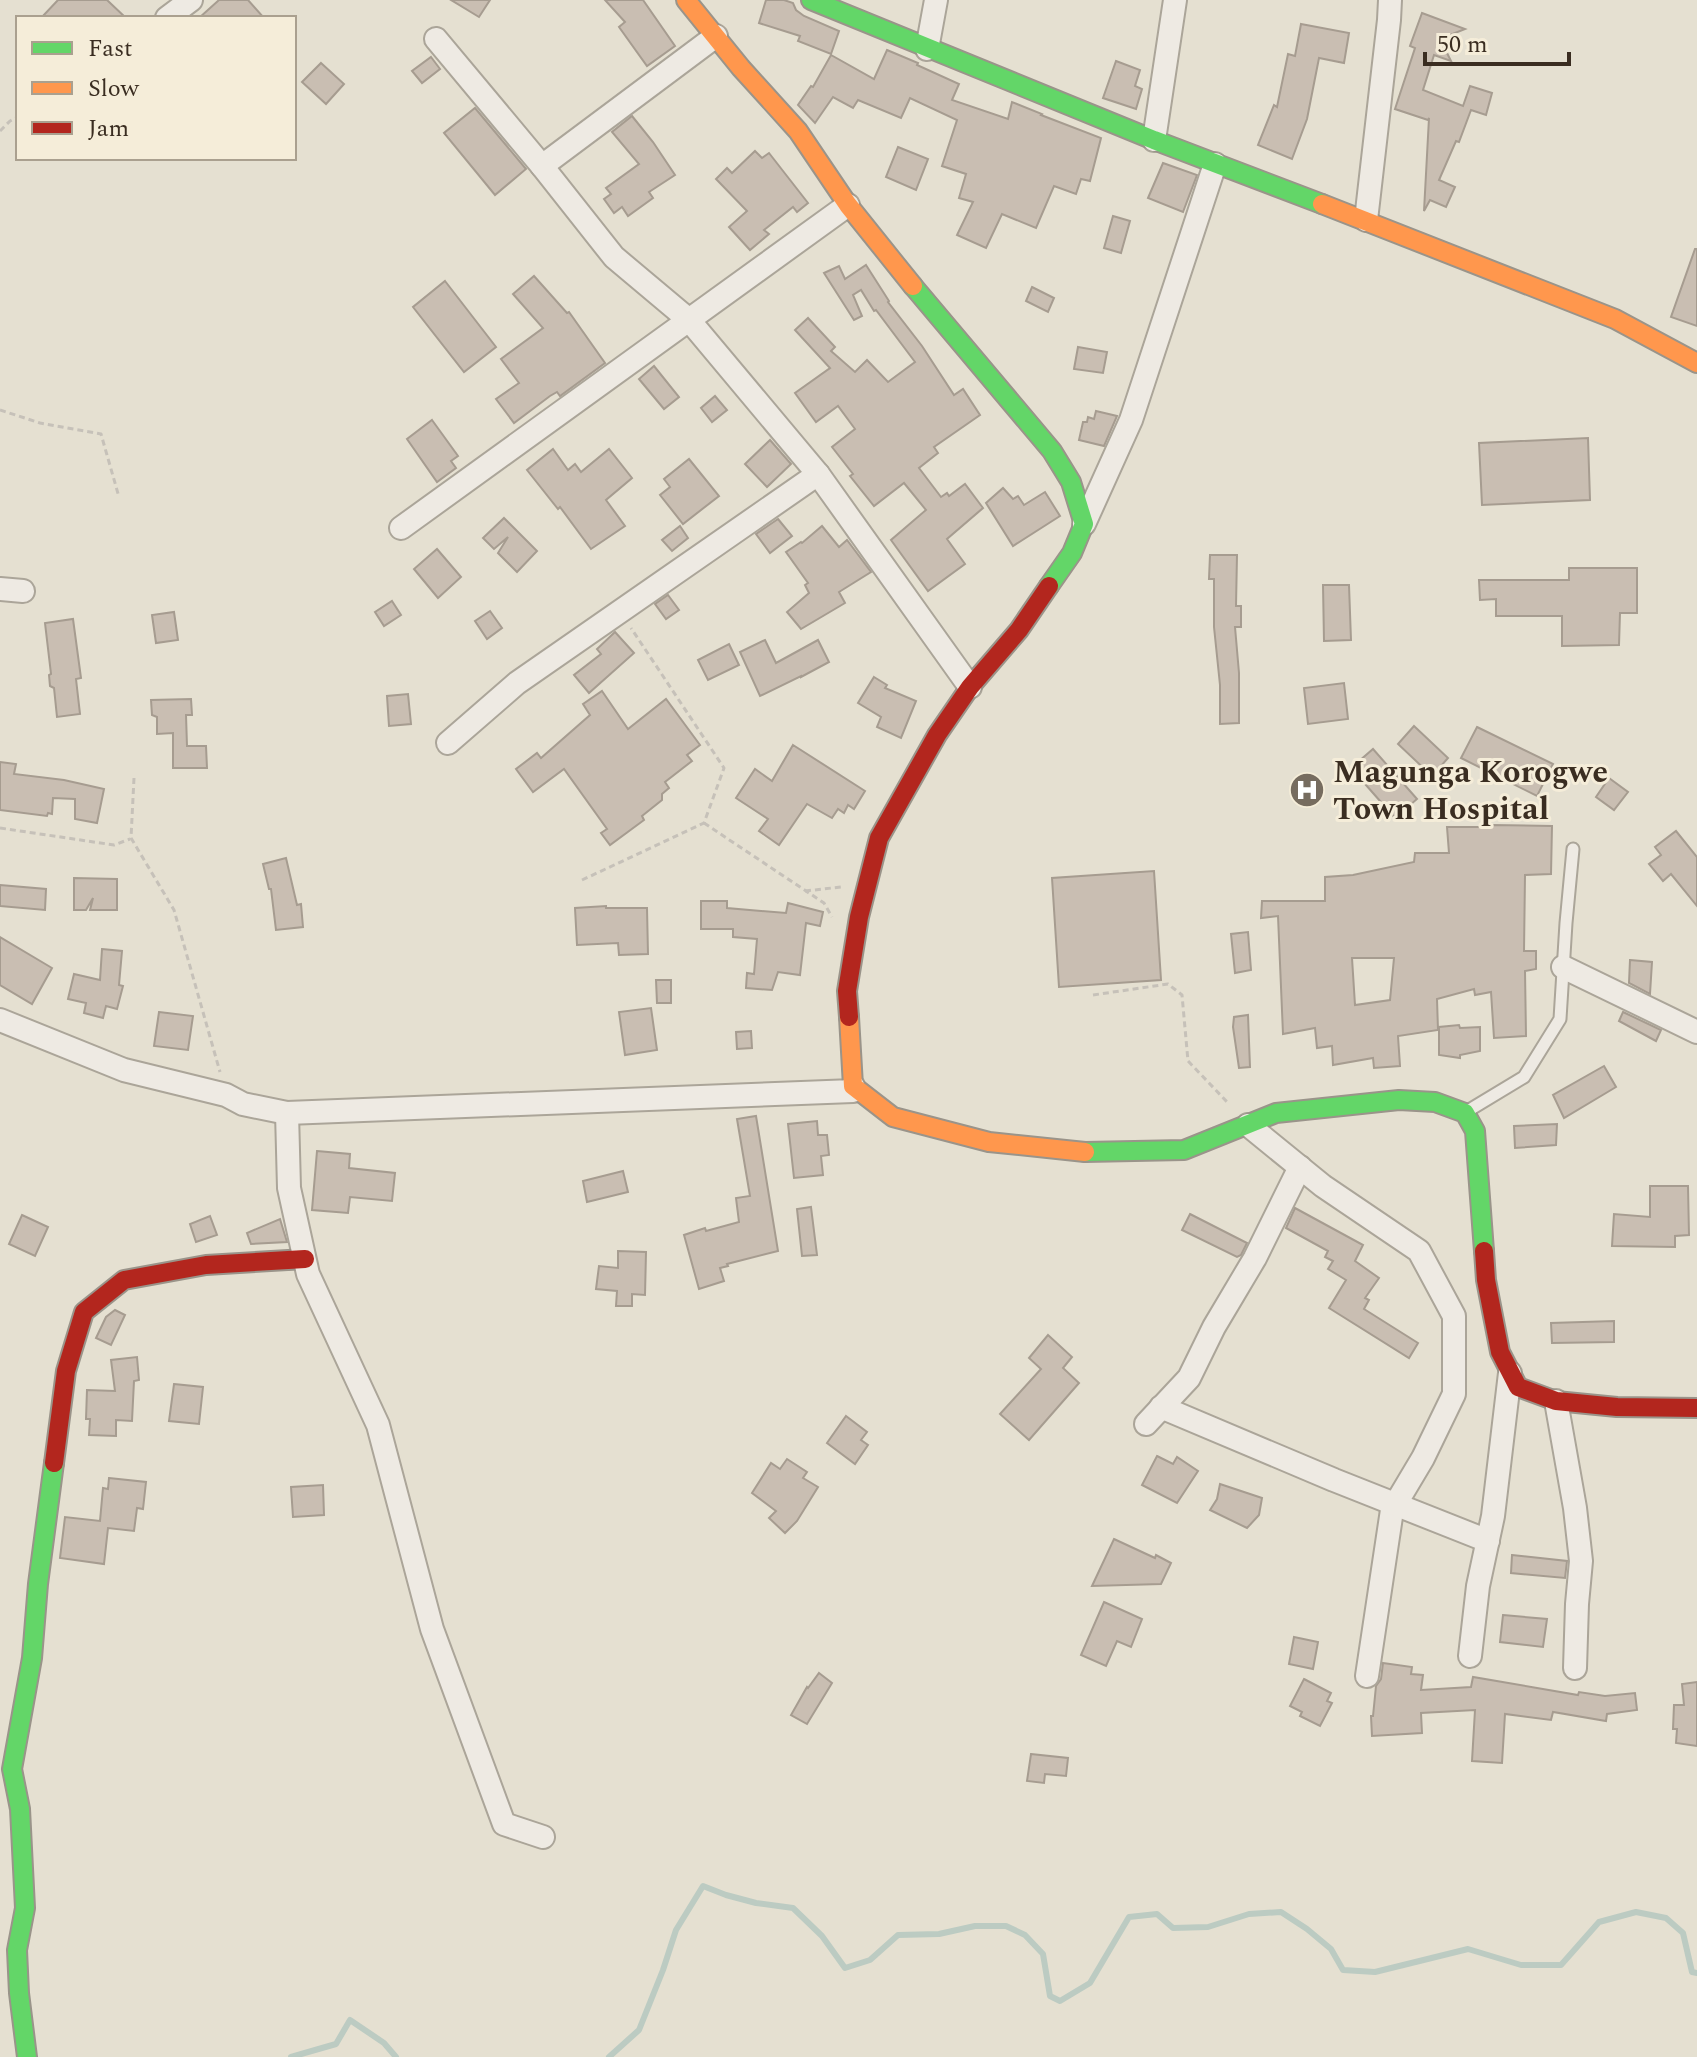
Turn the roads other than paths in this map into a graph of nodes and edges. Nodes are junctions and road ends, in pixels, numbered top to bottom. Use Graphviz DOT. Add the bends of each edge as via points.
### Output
graph roads {
  1 [pos="191,0"];
  2 [pos="686,0"];
  3 [pos="811,0"];
  4 [pos="936,0"];
  5 [pos="1175,0"];
  6 [pos="1390,0"];
  7 [pos="170,16"];
  8 [pos="716,36"];
  9 [pos="436,39"];
  10 [pos="927,49"];
  11 [pos="1154,140"];
  12 [pos="1215,164"];
  13 [pos="542,166"];
  14 [pos="848,205"];
  15 [pos="1366,220"];
  16 [pos="689,320"];
  17 [pos="1697,363"];
  18 [pos="818,474"];
  19 [pos="1084,524"];
  20 [pos="401,528"];
  21 [pos="0,589"];
  22 [pos="23,591"];
  23 [pos="970,687"];
  24 [pos="448,743"];
  25 [pos="1573,849"];
  26 [pos="1563,967"];
  27 [pos="0,1020"];
  28 [pos="1697,1032"];
  29 [pos="853,1086"];
  30 [pos="287,1113"];
  31 [pos="1465,1113"];
  32 [pos="1248,1125"];
  33 [pos="1300,1167"];
  34 [pos="305,1259"];
  35 [pos="1510,1373"];
  36 [pos="1556,1401"];
  37 [pos="1697,1408"];
  38 [pos="1396,1504"];
  39 [pos="1488,1541"];
  40 [pos="1470,1656"];
  41 [pos="1575,1668"];
  42 [pos="1367,1676"];
  43 [pos="543,1837"];
  44 [pos="27,2057"];
  1 -- 7 [label="street"];
  2 -- 8 [label="street"];
  3 -- 10 [label="street"];
  4 -- 10 [label="street"];
  5 -- 11 [label="street"];
  6 -- 15 [label="street"];
  8 -- 13 [label="street"];
  8 -- 14 [label="street" via="798,131"];
  9 -- 13 [label="street"];
  10 -- 11 [label="street"];
  11 -- 12 [label="street"];
  12 -- 15 [label="street"];
  12 -- 19 [label="street" via="1131,420"];
  13 -- 16 [label="street" via="614,257"];
  14 -- 16 [label="street"];
  14 -- 19 [label="street" via="1052,451 1071,482"];
  15 -- 17 [label="street" via="1615,319"];
  16 -- 18 [label="street"];
  16 -- 20 [label="street"];
  18 -- 23 [label="street"];
  18 -- 24 [label="street" via="517,683"];
  19 -- 23 [label="street" via="1072,553 1019,630"];
  21 -- 22 [label="street"];
  23 -- 29 [label="street" via="879,838 847,991"];
  25 -- 26 [label="lane"];
  26 -- 28 [label="street"];
  26 -- 31 [label="lane" via="1560,1019 1524,1077"];
  27 -- 30 [label="street" via="124,1070"];
  29 -- 30 [label="street" via="853,1091"];
  29 -- 32 [label="street" via="893,1117 989,1142 1084,1152 1184,1150"];
  30 -- 34 [label="street" via="289,1188"];
  31 -- 32 [label="street" via="1435,1102 1399,1100 1276,1113"];
  31 -- 35 [label="street" via="1475,1131 1486,1280 1500,1352"];
  32 -- 33 [label="street"];
  33 -- 38 [label="street" via="1419,1251 1454,1316 1454,1394"];
  33 -- 38 [label="street" via="1189,1378 1154,1415"];
  34 -- 43 [label="street" via="378,1425 432,1629 504,1824"];
  34 -- 44 [label="street" via="206,1265 124,1280 84,1312 66,1371 32,1658 12,1769 20,1809 25,1908 17,1950"];
  35 -- 36 [label="street" via="1518,1387"];
  35 -- 39 [label="street"];
  36 -- 37 [label="street"];
  36 -- 41 [label="street" via="1581,1561"];
  38 -- 39 [label="street"];
  38 -- 42 [label="street"];
  39 -- 40 [label="street"];
}
